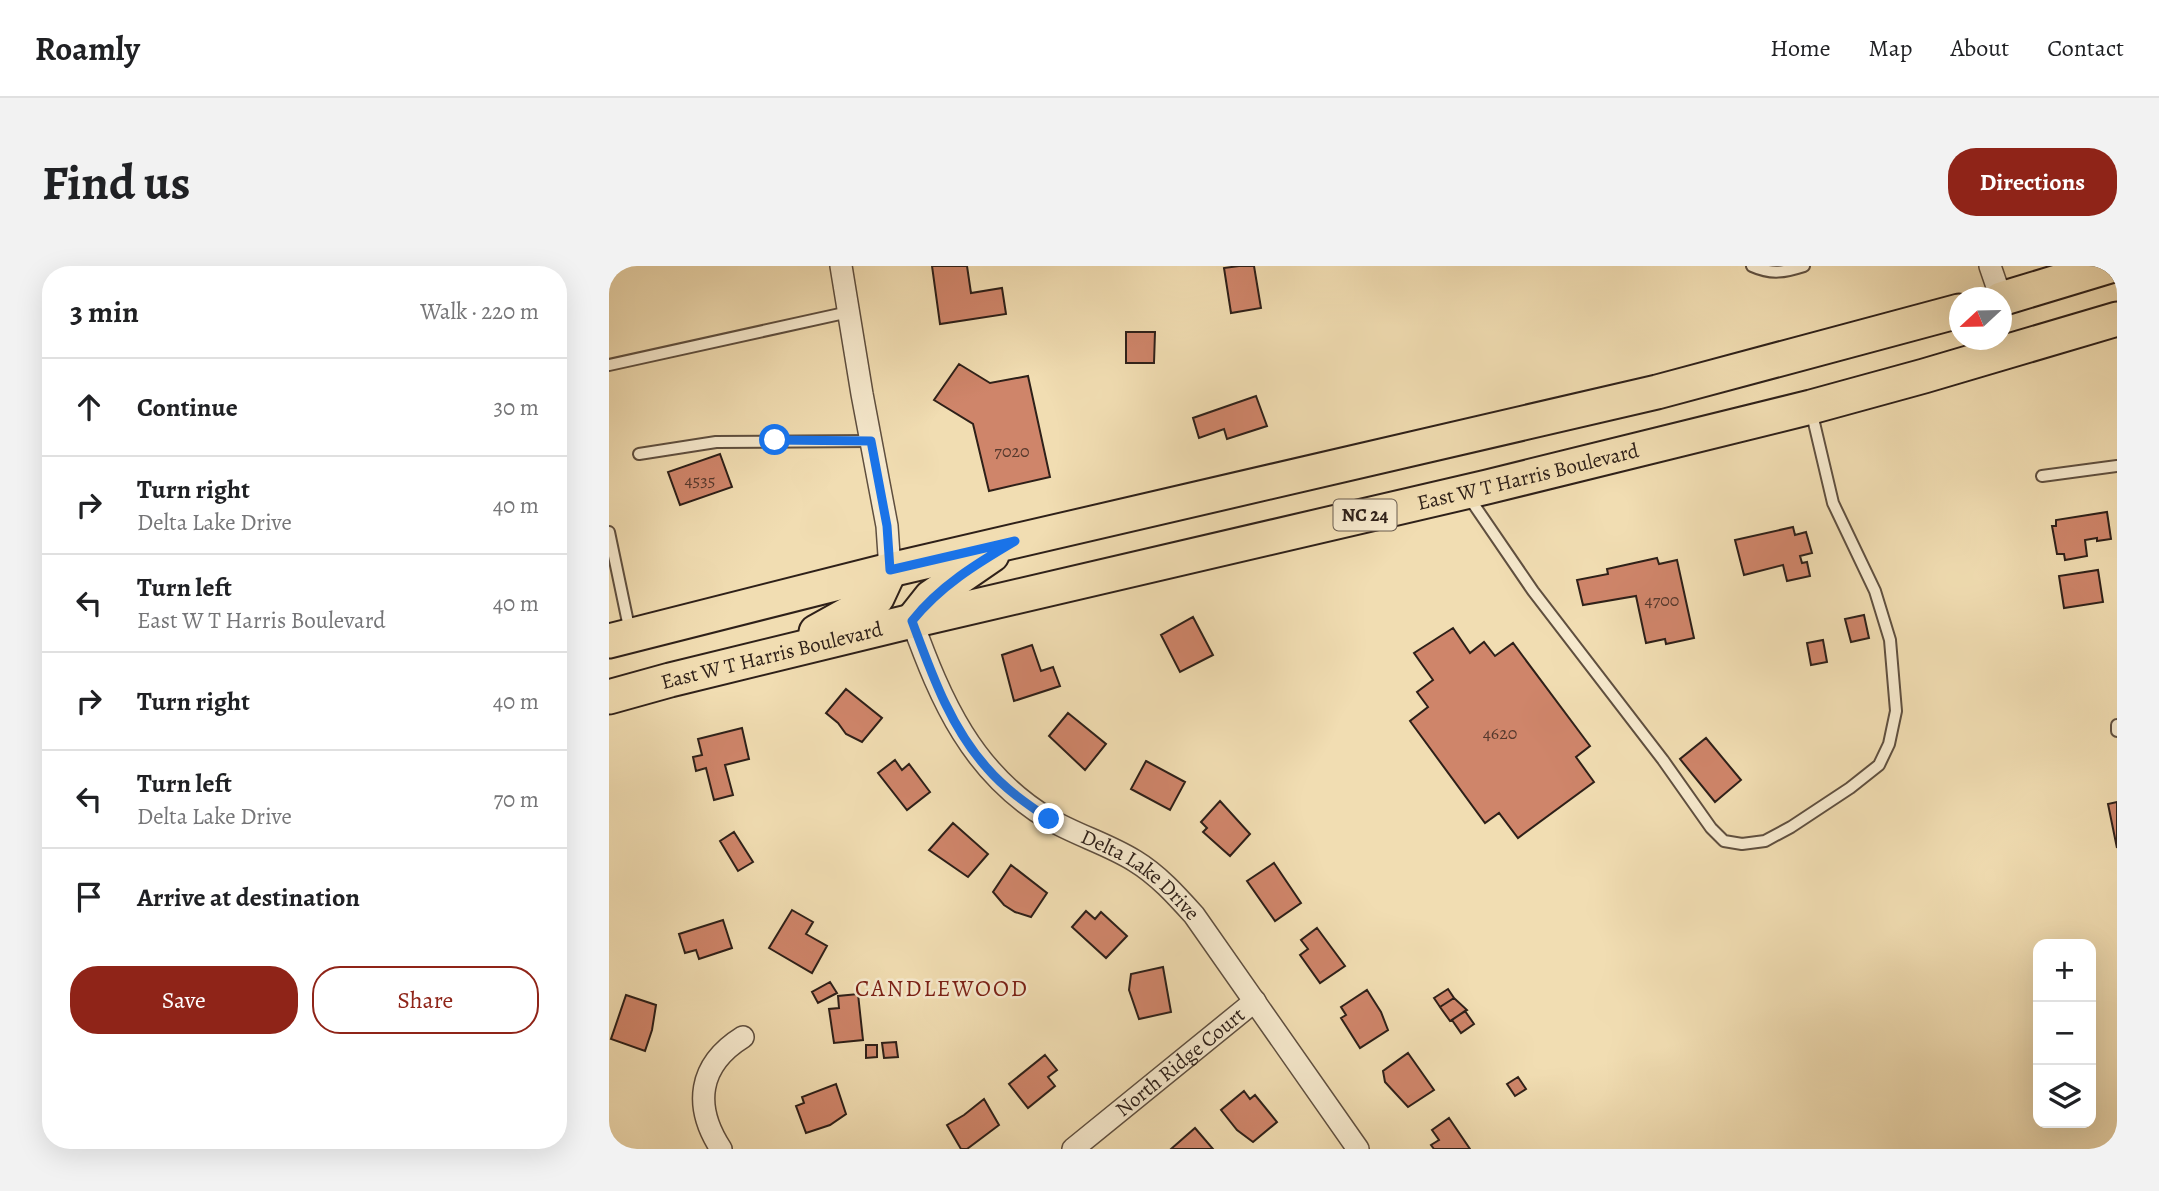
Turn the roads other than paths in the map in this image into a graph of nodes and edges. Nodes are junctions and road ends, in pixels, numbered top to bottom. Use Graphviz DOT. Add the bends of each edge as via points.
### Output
graph roads {
  1 [pos="842,266"];
  2 [pos="1752,266"];
  3 [pos="1804,266"];
  4 [pos="1990,266"];
  5 [pos="2110,266"];
  6 [pos="1997,287"];
  7 [pos="2012,295"];
  8 [pos="849,312"];
  9 [pos="1949,315"];
  10 [pos="2117,319"];
  11 [pos="609,366"];
  12 [pos="1811,407"];
  13 [pos="871,441"];
  14 [pos="639,454"];
  15 [pos="2117,466"];
  16 [pos="2042,476"];
  17 [pos="1465,492"];
  18 [pos="609,532"];
  19 [pos="1015,541"];
  20 [pos="890,570"];
  21 [pos="912,621"];
  22 [pos="620,637"];
  23 [pos="767,656"];
  24 [pos="609,697"];
  25 [pos="2117,724"];
  26 [pos="2117,731"];
  27 [pos="1255,1001"];
  28 [pos="743,1037"];
  29 [pos="721,1149"];
  30 [pos="1073,1149"];
  31 [pos="1358,1149"];
  1 -- 8 [label="street"];
  2 -- 3 [label="lane" via="1781,274"];
  4 -- 6 [label="street"];
  5 -- 7 [label="main road"];
  8 -- 11 [label="lane"];
  8 -- 13 [label="street"];
  9 -- 19 [label="main road" via="1657,392"];
  10 -- 12 [label="main road, East W T Harris Boulevard / NC 24"];
  12 -- 17 [label="main road, East W T Harris Boulevard / NC 24"];
  12 -- 17 [label="lane" via="1833,503 1875,591 1891,640 1896,711 1879,765 1765,841 1724,841 1711,828 1533,591"];
  13 -- 14 [label="lane" via="716,442"];
  13 -- 20 [label="street"];
  15 -- 16 [label="lane"];
  17 -- 21 [label="main road, East W T Harris Boulevard / NC 24"];
  18 -- 22 [label="lane"];
  19 -- 20 [label="main road"];
  19 -- 21 [label="main road" via="931,597"];
  20 -- 22 [label="main road"];
  20 -- 23 [label="main road" via="877,598"];
  21 -- 23 [label="main road, East W T Harris Boulevard / NC 24"];
  21 -- 27 [label="street, Delta Lake Drive" via="947,707 988,770 1049,819 1135,861 1168,886"];
  23 -- 24 [label="main road, East W T Harris Boulevard / NC 24"];
  25 -- 26 [label="lane"];
  27 -- 30 [label="street, North Ridge Court"];
  27 -- 31 [label="street, Delta Lake Drive"];
  28 -- 29 [label="street" via="728,1046 705,1082 704,1115"];
}
